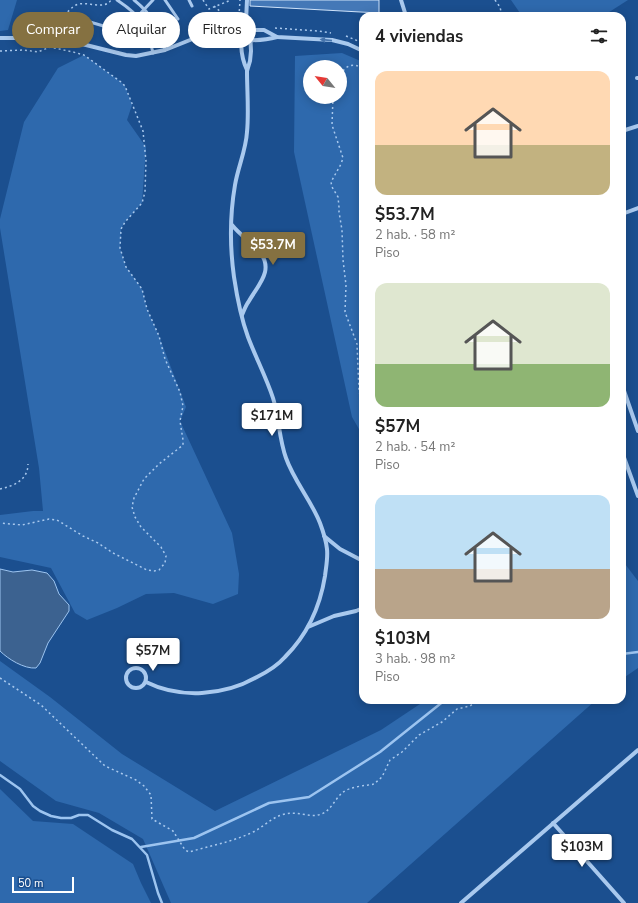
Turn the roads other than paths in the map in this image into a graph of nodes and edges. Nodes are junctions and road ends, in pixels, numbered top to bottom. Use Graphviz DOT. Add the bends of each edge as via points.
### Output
graph roads {
  1 [pos="117,0"];
  2 [pos="134,0"];
  3 [pos="153,0"];
  4 [pos="165,0"];
  5 [pos="189,0"];
  6 [pos="247,0"];
  7 [pos="401,0"];
  8 [pos="192,6"];
  9 [pos="145,8"];
  10 [pos="133,12"];
  11 [pos="142,12"];
  12 [pos="173,12"];
  13 [pos="246,12"];
  14 [pos="405,12"];
  15 [pos="256,30"];
  16 [pos="277,37"];
  17 [pos="0,38"];
  18 [pos="256,39"];
  19 [pos="188,41"];
  20 [pos="152,48"];
  21 [pos="242,48"];
  22 [pos="250,48"];
  23 [pos="359,48"];
  24 [pos="165,50"];
  25 [pos="153,53"];
  26 [pos="247,71"];
  27 [pos="638,126"];
  28 [pos="626,130"];
  29 [pos="638,208"];
  30 [pos="626,212"];
  31 [pos="232,225"];
  32 [pos="242,315"];
  33 [pos="626,396"];
  34 [pos="638,431"];
  35 [pos="626,463"];
  36 [pos="638,496"];
  37 [pos="324,536"];
  38 [pos="359,560"];
  39 [pos="359,610"];
  40 [pos="308,627"];
  41 [pos="146,682"];
  42 [pos="638,750"];
  43 [pos="553,823"];
  44 [pos="464,902"];
  45 [pos="624,903"];
  1 -- 10 [label="lane"];
  2 -- 9 [label="lane"];
  3 -- 9 [label="lane"];
  4 -- 12 [label="lane"];
  5 -- 8 [label="lane"];
  6 -- 13 [label="street"];
  7 -- 14 [label="street"];
  9 -- 11 [label="lane"];
  9 -- 24 [label="lane" via="159,30"];
  15 -- 16 [label="street" via="264,30"];
  16 -- 18 [label="street"];
  23 -- 16 [label="street, one-way" via="332,40"];
  17 -- 25 [label="street" via="48,38 126,55"];
  19 -- 24 [label="street"];
  20 -- 25 [label="lane"];
  21 -- 26 [label="street" via="242,59"];
  22 -- 26 [label="street"];
  24 -- 25 [label="street"];
  26 -- 31 [label="street" via="247,132 235,184"];
  27 -- 28 [label="street"];
  29 -- 30 [label="street"];
  31 -- 32 [label="street" via="234,276"];
  31 -- 32 [label="street" via="258,249 265,263 264,276"];
  32 -- 37 [label="street" via="249,340 274,400 286,458"];
  33 -- 34 [label="street"];
  35 -- 36 [label="street"];
  37 -- 38 [label="street"];
  37 -- 40 [label="street" via="327,566 319,603"];
  39 -- 40 [label="street" via="334,616"];
  40 -- 41 [label="street" via="284,659 254,679 230,688 208,693 177,692"];
  41 -- 41 [label="street" via="146,676 140,669 130,670 127,682 132,687 138,688"];
  42 -- 43 [label="street"];
  43 -- 44 [label="street"];
  43 -- 45 [label="street"];
}
